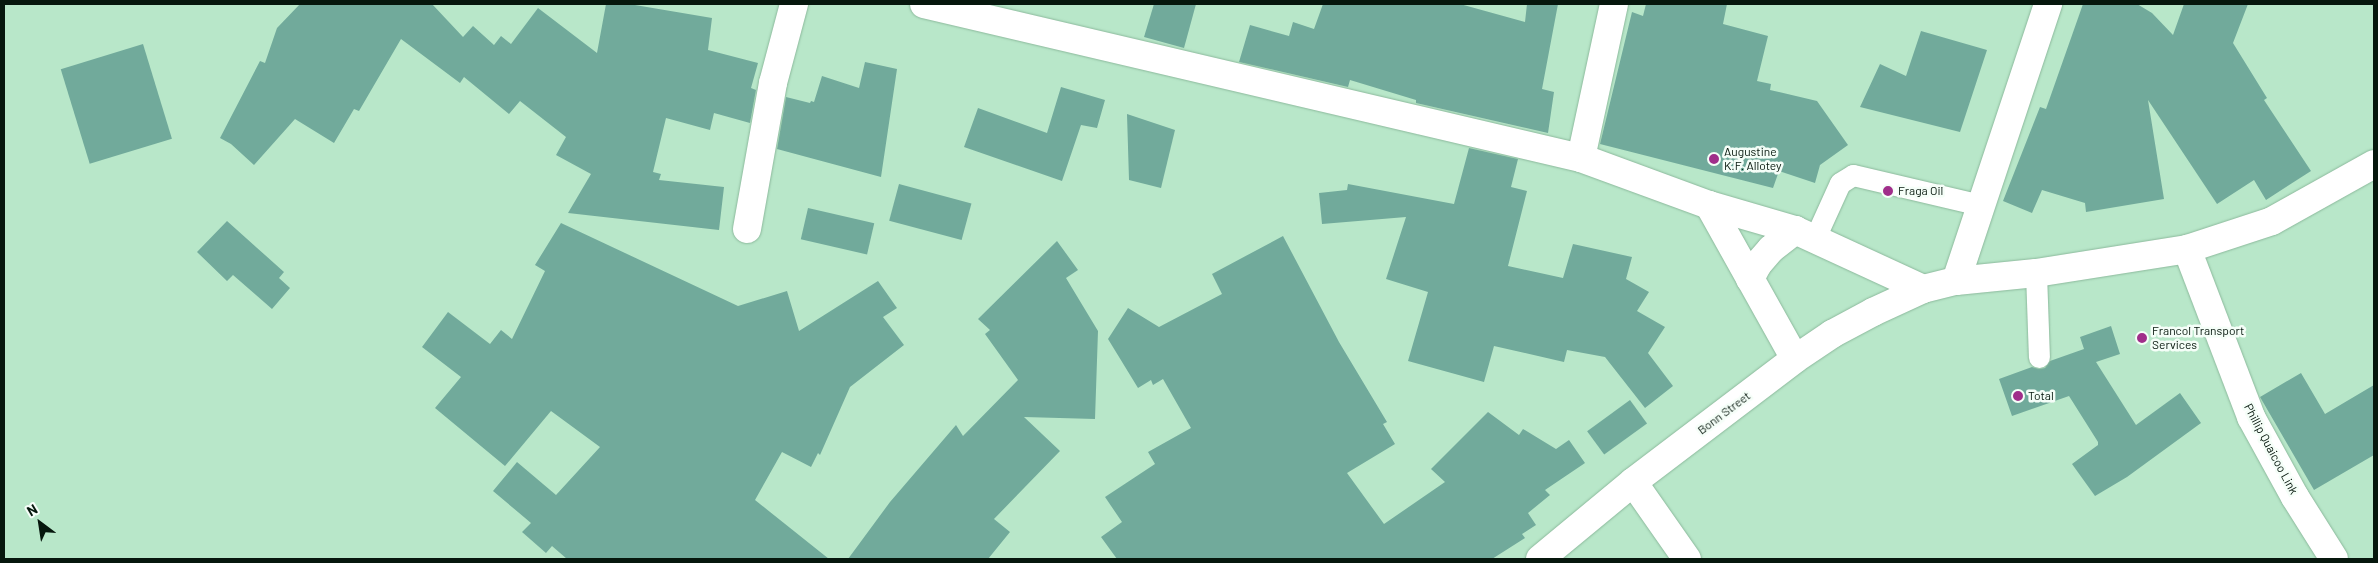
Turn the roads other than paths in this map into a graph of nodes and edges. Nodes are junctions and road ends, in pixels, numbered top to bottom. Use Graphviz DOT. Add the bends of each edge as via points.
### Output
graph roads {
  1 [pos="794,4"];
  2 [pos="924,4"];
  3 [pos="1614,4"];
  4 [pos="2048,4"];
  5 [pos="1581,158"];
  6 [pos="2374,164"];
  7 [pos="1982,205"];
  8 [pos="1709,206"];
  9 [pos="747,229"];
  10 [pos="1805,234"];
  11 [pos="2187,250"];
  12 [pos="2036,272"];
  13 [pos="1750,279"];
  14 [pos="1956,282"];
  15 [pos="1923,289"];
  16 [pos="2039,357"];
  17 [pos="1794,359"];
  18 [pos="1633,482"];
  19 [pos="1540,559"];
  20 [pos="1687,559"];
  21 [pos="2334,559"];
  1 -- 9 [label="street" via="773,83"];
  2 -- 5 [label="street"];
  3 -- 5 [label="street"];
  4 -- 7 [label="street"];
  5 -- 8 [label="street"];
  6 -- 11 [label="street, Bonn Street" via="2272,221"];
  7 -- 10 [label="lane" via="1853,175 1840,183"];
  7 -- 14 [label="street"];
  8 -- 10 [label="street"];
  8 -- 13 [label="street"];
  10 -- 13 [label="street" via="1771,249"];
  10 -- 15 [label="street"];
  11 -- 12 [label="street, Bonn Street"];
  11 -- 21 [label="street, Phillip Quaicoo Link" via="2251,417"];
  12 -- 14 [label="street, Bonn Street"];
  12 -- 16 [label="lane"];
  13 -- 17 [label="street"];
  14 -- 15 [label="street, Bonn Street"];
  15 -- 17 [label="street, Bonn Street" via="1873,312"];
  17 -- 18 [label="street, Bonn Street"];
  18 -- 19 [label="street, Bonn Street"];
  18 -- 20 [label="street"];
}
